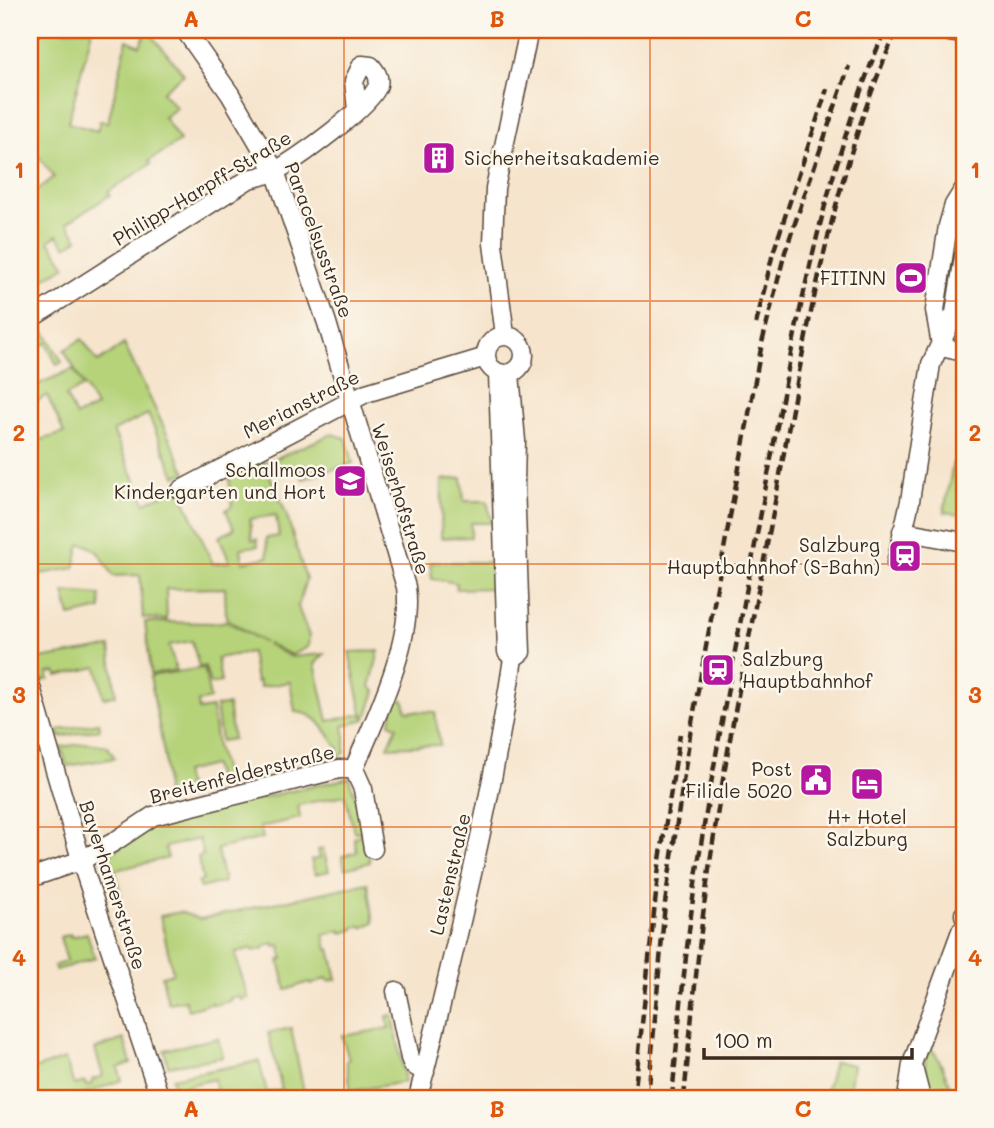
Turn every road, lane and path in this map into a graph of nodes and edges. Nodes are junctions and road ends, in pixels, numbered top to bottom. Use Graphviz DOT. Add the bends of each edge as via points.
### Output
graph roads {
  1 [pos="185,30"];
  2 [pos="529,30"];
  3 [pos="951,30"];
  4 [pos="964,31"];
  5 [pos="356,110"];
  6 [pos="275,171"];
  7 [pos="964,189"];
  8 [pos="964,257"];
  9 [pos="30,319"];
  10 [pos="505,335"];
  11 [pos="941,347"];
  12 [pos="964,352"];
  13 [pos="486,358"];
  14 [pos="504,373"];
  15 [pos="350,401"];
  16 [pos="181,490"];
  17 [pos="902,531"];
  18 [pos="964,542"];
  19 [pos="895,563"];
  20 [pos="30,684"];
  21 [pos="354,769"];
  22 [pos="373,849"];
  23 [pos="82,860"];
  24 [pos="30,878"];
  25 [pos="963,920"];
  26 [pos="957,963"];
  27 [pos="396,992"];
  28 [pos="912,1064"];
  29 [pos="425,1072"];
  30 [pos="160,1098"];
  31 [pos="418,1098"];
  32 [pos="906,1098"];
  33 [pos="920,1098"];
  1 -- 6 [label="street, Paracelsusstraße"];
  2 -- 10 [label="street" via="495,188 493,244"];
  3 -- 4 [label="main road"];
  5 -- 6 [label="street, Philipp-Harpff-Straße"];
  6 -- 9 [label="street, Philipp-Harpff-Straße" via="250,179"];
  6 -- 15 [label="street, Paracelsusstraße"];
  7 -- 11 [label="street" via="948,226 935,310"];
  8 -- 11 [label="street" via="955,313"];
  10 -- 13 [label="street" via="488,345"];
  10 -- 14 [label="street, Lastenstraße" via="517,339 524,351 520,368"];
  11 -- 12 [label="street"];
  11 -- 17 [label="street" via="931,364 911,501"];
  13 -- 14 [label="street" via="492,369"];
  13 -- 15 [label="street, Merianstraße"];
  14 -- 29 [label="street, Lastenstraße" via="507,652 513,658 475,862"];
  15 -- 16 [label="street, Merianstraße"];
  15 -- 21 [label="street, Weiserhofstraße" via="407,597 404,631 388,685"];
  17 -- 18 [label="street"];
  17 -- 19 [label="street"];
  20 -- 23 [label="street, Bayerhamerstraße"];
  21 -- 22 [label="street" via="363,789"];
  21 -- 23 [label="street, Breitenfelderstraße" via="153,816"];
  23 -- 24 [label="street, Breitenfelderstraße"];
  23 -- 30 [label="street, Bayerhamerstraße"];
  25 -- 26 [label="street"];
  26 -- 28 [label="street"];
  27 -- 29 [label="street" via="410,1058"];
  28 -- 32 [label="street"];
  28 -- 33 [label="street"];
  29 -- 31 [label="street, Lastenstraße"];
}
